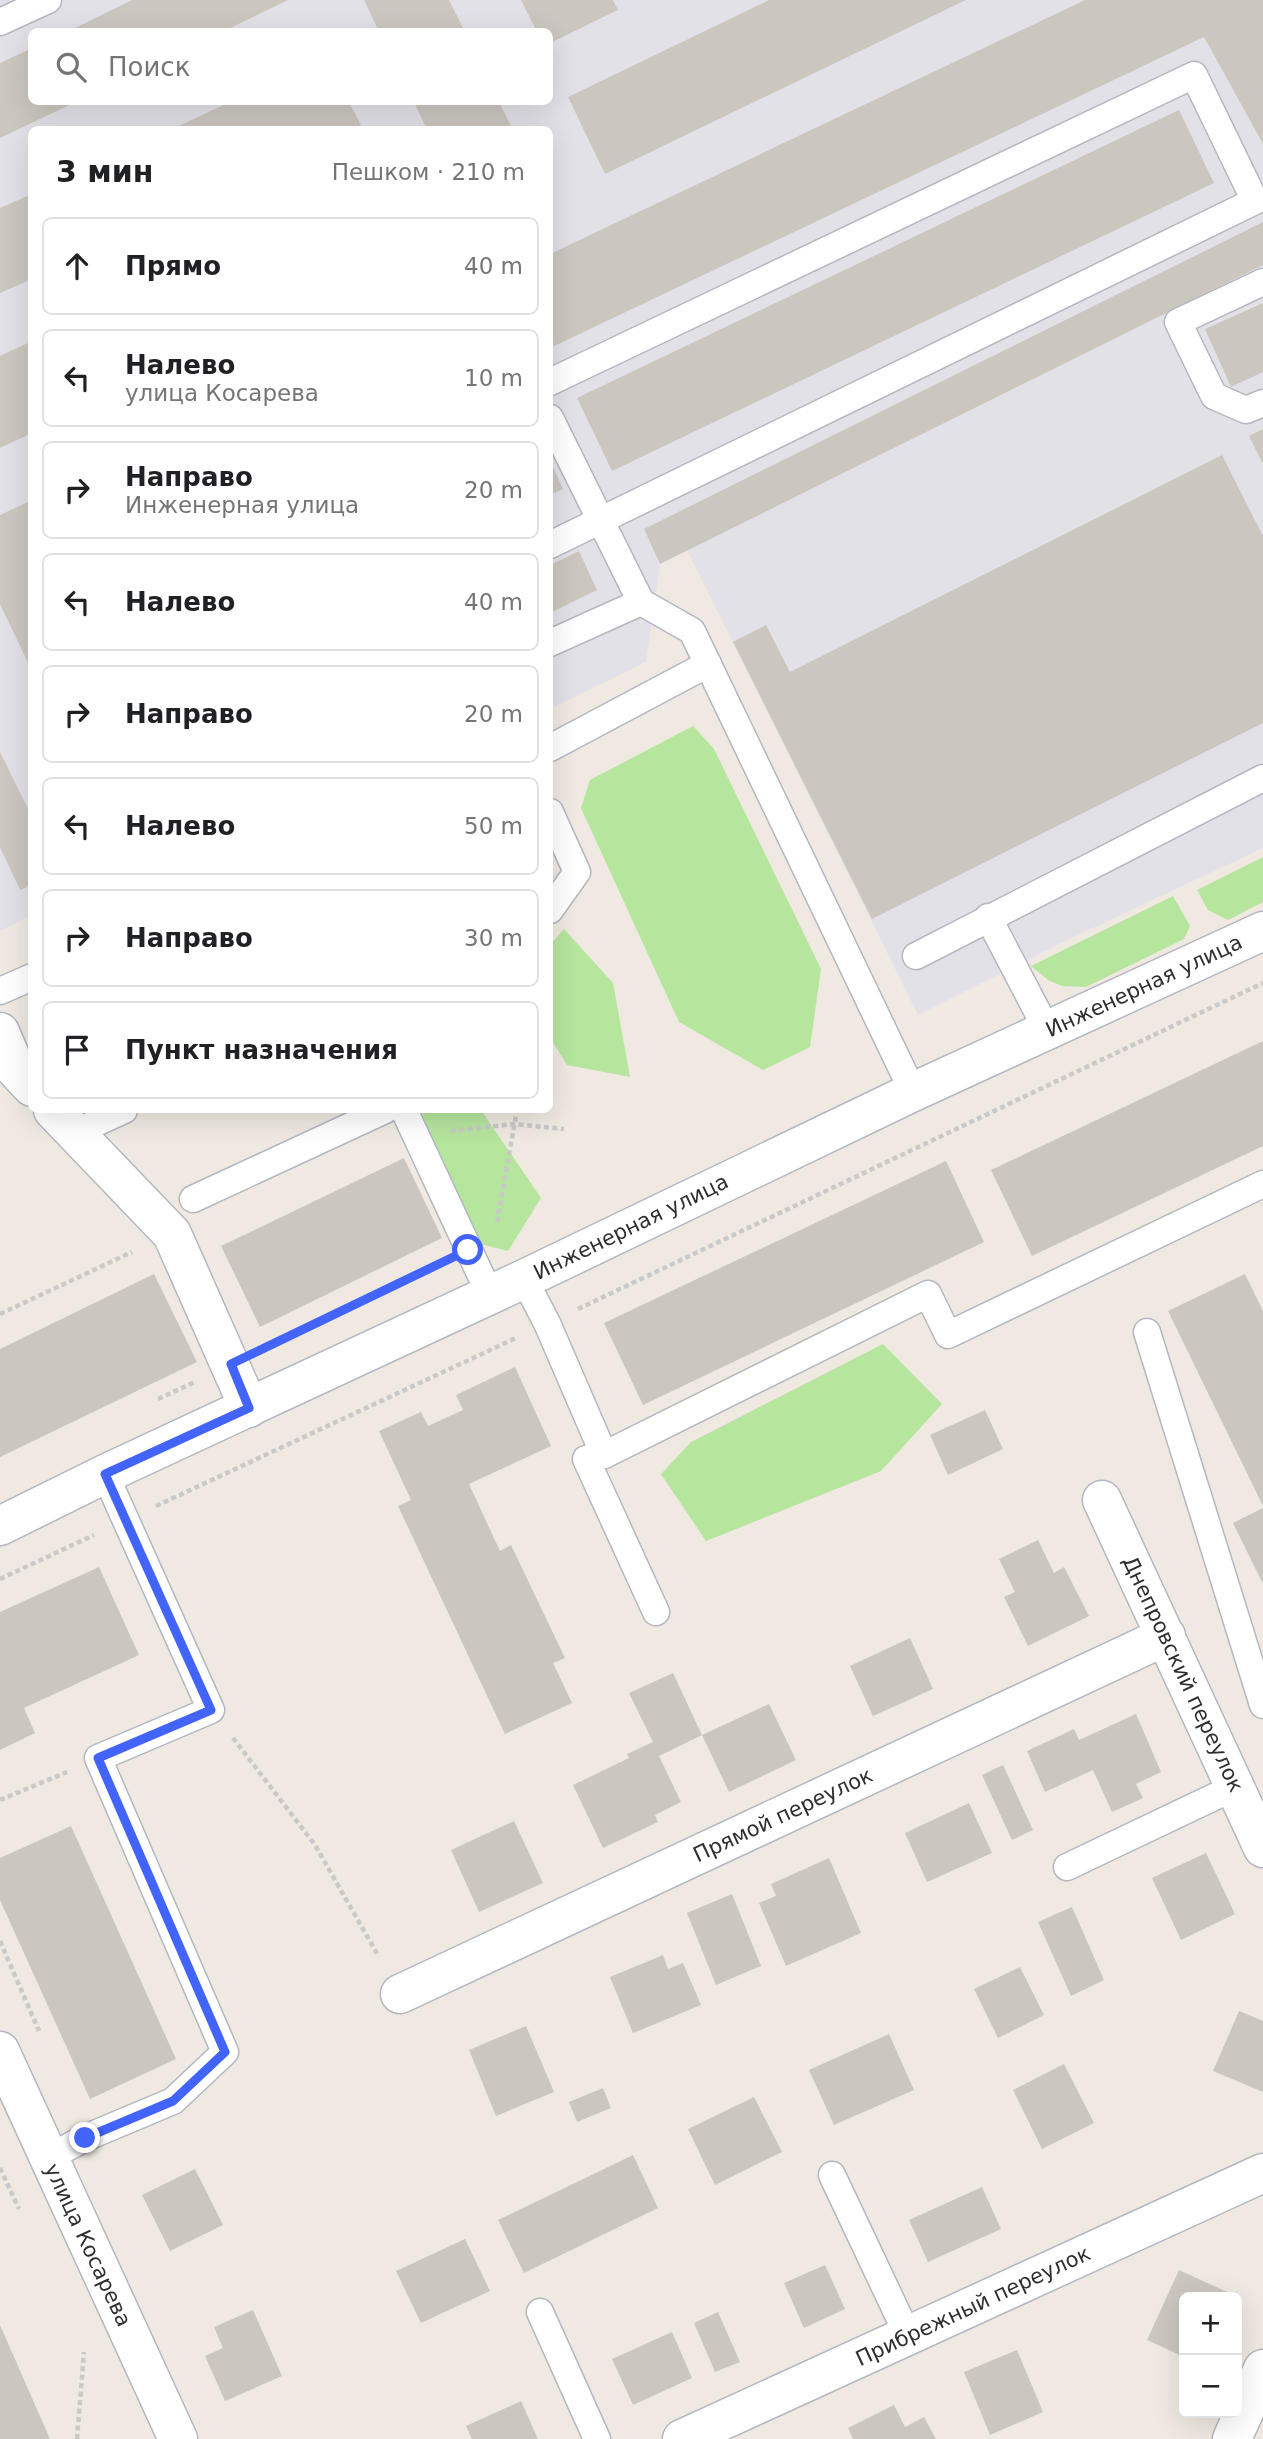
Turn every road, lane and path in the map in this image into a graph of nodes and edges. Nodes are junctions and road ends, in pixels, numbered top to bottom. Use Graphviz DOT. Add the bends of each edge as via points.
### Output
graph roads {
  1 [pos="48,0"];
  2 [pos="0,22"];
  3 [pos="1263,282"];
  4 [pos="553,381"];
  5 [pos="1263,403"];
  6 [pos="553,424"];
  7 [pos="601,521"];
  8 [pos="553,544"];
  9 [pos="640,602"];
  10 [pos="553,642"];
  11 [pos="708,664"];
  12 [pos="553,746"];
  13 [pos="1263,778"];
  14 [pos="553,819"];
  15 [pos="553,906"];
  16 [pos="988,917"];
  17 [pos="1263,931"];
  18 [pos="916,956"];
  19 [pos="28,979"];
  20 [pos="1263,983"];
  21 [pos="0,991"];
  22 [pos="1047,1030"];
  23 [pos="0,1032"];
  24 [pos="28,1083"];
  25 [pos="913,1092"];
  26 [pos="108,1113"];
  27 [pos="379,1113"];
  28 [pos="405,1113"];
  29 [pos="516,1113"];
  30 [pos="64,1121"];
  31 [pos="514,1124"];
  32 [pos="564,1129"];
  33 [pos="415,1135"];
  34 [pos="1263,1184"];
  35 [pos="193,1199"];
  36 [pos="468,1250"];
  37 [pos="524,1279"];
  38 [pos="490,1295"];
  39 [pos="547,1323"];
  40 [pos="1147,1332"];
  41 [pos="231,1364"];
  42 [pos="158,1400"];
  43 [pos="249,1408"];
  44 [pos="604,1455"];
  45 [pos="105,1474"];
  46 [pos="1102,1500"];
  47 [pos="126,1520"];
  48 [pos="0,1526"];
  49 [pos="0,1579"];
  50 [pos="656,1612"];
  51 [pos="1166,1636"];
  52 [pos="1263,1705"];
  53 [pos="211,1710"];
  54 [pos="98,1758"];
  55 [pos="1235,1787"];
  56 [pos="0,1800"];
  57 [pos="1263,1848"];
  58 [pos="1067,1867"];
  59 [pos="400,1994"];
  60 [pos="0,2051"];
  61 [pos="48,2158"];
  62 [pos="0,2168"];
  63 [pos="1263,2173"];
  64 [pos="832,2175"];
  65 [pos="19,2209"];
  66 [pos="540,2312"];
  67 [pos="908,2336"];
  68 [pos="84,2352"];
  69 [pos="1263,2369"];
  70 [pos="176,2438"];
  71 [pos="76,2439"];
  72 [pos="597,2439"];
  73 [pos="682,2439"];
  74 [pos="1232,2439"];
  1 -- 2 [label="lane"];
  3 -- 5 [label="lane" via="1178,323 1214,396 1246,411"];
  4 -- 7 [label="lane" via="1194,75 1255,201"];
  6 -- 7 [label="lane"];
  7 -- 8 [label="lane"];
  7 -- 9 [label="lane"];
  9 -- 10 [label="lane"];
  9 -- 11 [label="lane" via="692,631"];
  11 -- 12 [label="lane"];
  11 -- 25 [label="lane"];
  13 -- 16 [label="lane"];
  14 -- 15 [label="lane" via="577,872"];
  16 -- 18 [label="lane"];
  16 -- 22 [label="lane"];
  17 -- 22 [label="street, Инженерная улица"];
  19 -- 21 [label="lane"];
  20 -- 39 [label="path"];
  22 -- 25 [label="street, Инженерная улица"];
  23 -- 24 [label="street" via="16,1070"];
  25 -- 37 [label="street, Инженерная улица"];
  26 -- 30 [label="lane"];
  27 -- 35 [label="lane"];
  28 -- 33 [label="lane"];
  29 -- 31 [label="path"];
  30 -- 41 [label="street" via="172,1234"];
  31 -- 32 [label="path"];
  31 -- 33 [label="path"];
  31 -- 36 [label="path" via="495,1237"];
  33 -- 36 [label="lane"];
  34 -- 44 [label="lane" via="948,1335 928,1294"];
  36 -- 38 [label="lane"];
  36 -- 41 [label="path"];
  37 -- 38 [label="street, Инженерная улица"];
  37 -- 39 [label="lane"];
  38 -- 43 [label="street, Инженерная улица"];
  39 -- 44 [label="lane"];
  39 -- 47 [label="path"];
  40 -- 52 [label="lane"];
  41 -- 42 [label="path"];
  41 -- 43 [label="street"];
  43 -- 45 [label="street, Инженерная улица"];
  44 -- 50 [label="lane" via="586,1459"];
  45 -- 47 [label="lane"];
  45 -- 48 [label="street, Инженерная улица"];
  46 -- 51 [label="street, Днепровский переулок"];
  47 -- 49 [label="path"];
  47 -- 53 [label="lane"];
  51 -- 55 [label="street, Днепровский переулок"];
  51 -- 59 [label="street, Прямой переулок"];
  53 -- 54 [label="lane"];
  53 -- 59 [label="path" via="315,1845"];
  54 -- 56 [label="path"];
  54 -- 61 [label="lane" via="225,2052 173,2101"];
  55 -- 57 [label="street, Днепровский переулок"];
  55 -- 58 [label="lane"];
  60 -- 61 [label="street, улица Косарева"];
  61 -- 70 [label="street, улица Косарева"];
  62 -- 65 [label="path"];
  63 -- 67 [label="street, Прибрежный переулок"];
  64 -- 67 [label="lane"];
  66 -- 72 [label="lane"];
  67 -- 73 [label="street, Прибрежный переулок"];
  68 -- 71 [label="path"];
  69 -- 74 [label="street"];
}
